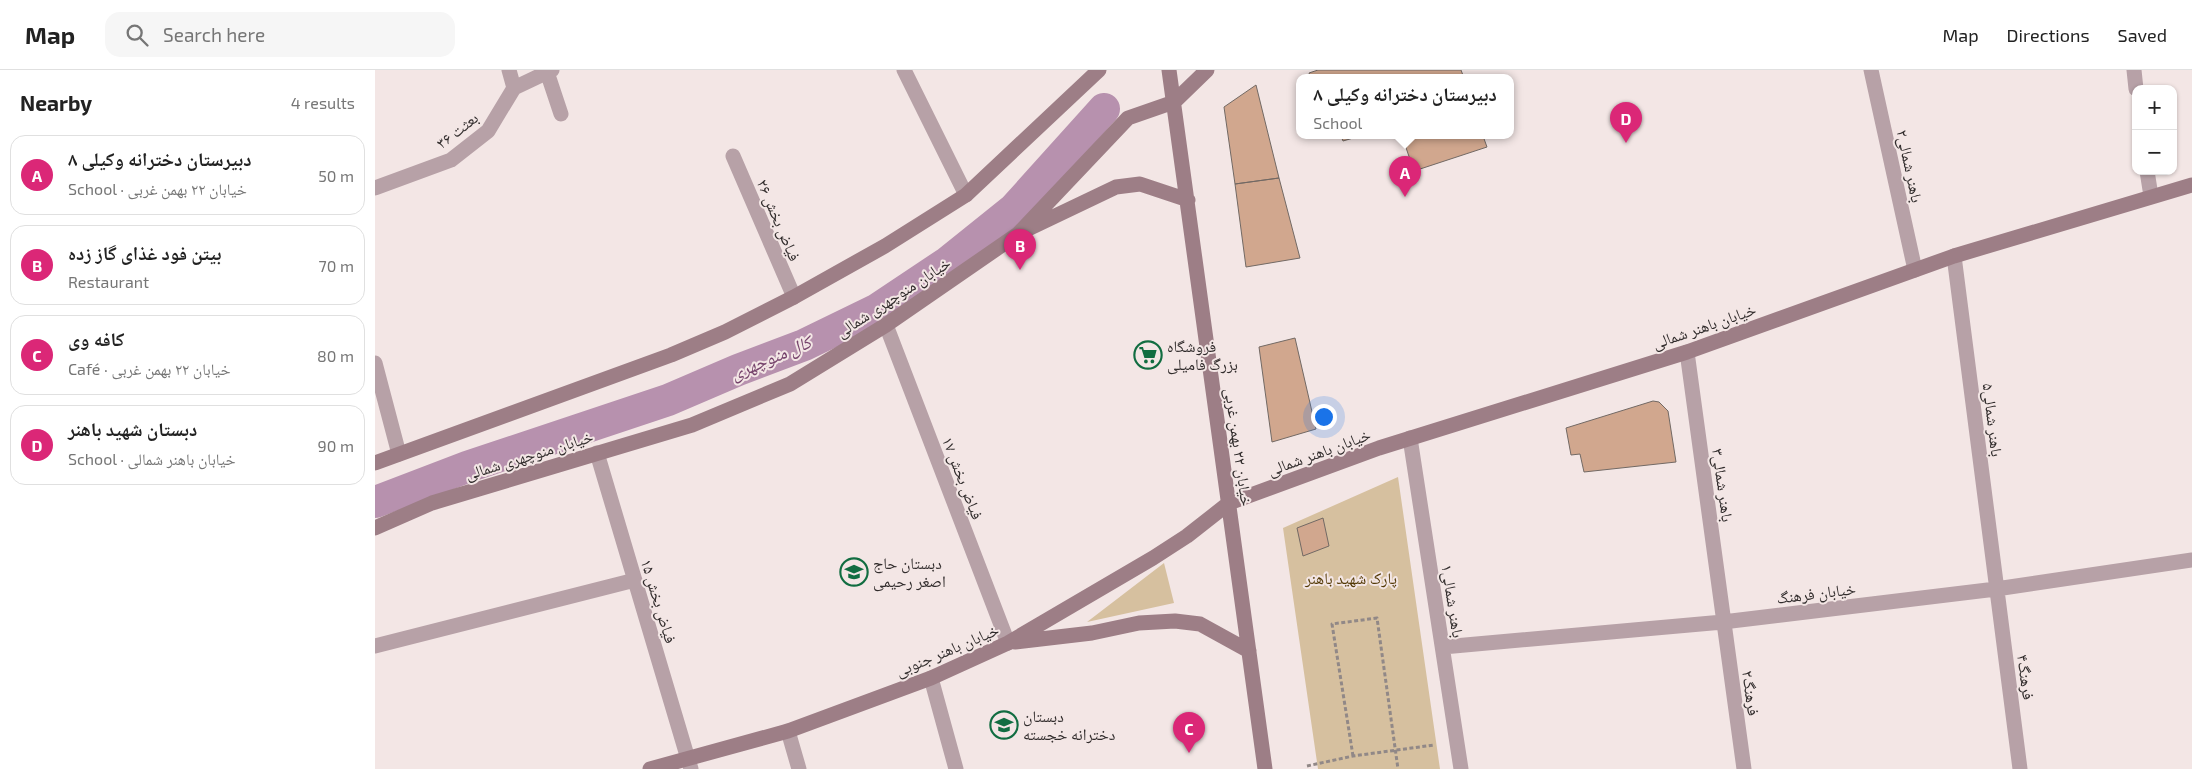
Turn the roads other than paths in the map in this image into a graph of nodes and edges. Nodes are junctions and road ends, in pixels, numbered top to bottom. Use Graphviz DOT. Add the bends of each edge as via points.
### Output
graph roads {
  1 [pos="509,70"];
  2 [pos="905,70"];
  3 [pos="1099,70"];
  4 [pos="1169,70"];
  5 [pos="1207,70"];
  6 [pos="1871,70"];
  7 [pos="2134,70"];
  8 [pos="550,71"];
  9 [pos="2136,85"];
  10 [pos="514,88"];
  11 [pos="1174,102"];
  12 [pos="561,114"];
  13 [pos="733,156"];
  14 [pos="2148,175"];
  15 [pos="2192,185"];
  16 [pos="375,188"];
  17 [pos="966,195"];
  18 [pos="2151,196"];
  19 [pos="1187,200"];
  20 [pos="1017,234"];
  21 [pos="1954,256"];
  22 [pos="1915,270"];
  23 [pos="794,297"];
  24 [pos="886,325"];
  25 [pos="1687,352"];
  26 [pos="375,363"];
  27 [pos="1410,438"];
  28 [pos="597,453"];
  29 [pos="399,454"];
  30 [pos="375,463"];
  31 [pos="1229,503"];
  32 [pos="375,528"];
  33 [pos="2192,560"];
  34 [pos="635,580"];
  35 [pos="1996,589"];
  36 [pos="1723,622"];
  37 [pos="1008,643"];
  38 [pos="375,646"];
  39 [pos="1443,648"];
  40 [pos="1249,651"];
  41 [pos="931,678"];
  42 [pos="789,731"];
  43 [pos="690,764"];
  44 [pos="650,769"];
  45 [pos="799,769"];
  46 [pos="956,769"];
  47 [pos="1265,769"];
  48 [pos="1461,769"];
  49 [pos="1744,769"];
  50 [pos="2020,769"];
  1 -- 10 [label="street"];
  2 -- 17 [label="street"];
  3 -- 17 [label="street"];
  4 -- 11 [label="street, خیابان ۲۲ بهمن غربی"];
  5 -- 11 [label="street, خیابان منوچهری شمالی"];
  6 -- 22 [label="street, باهنر شمالی۲"];
  7 -- 9 [label="street"];
  8 -- 10 [label="street"];
  8 -- 12 [label="street"];
  10 -- 16 [label="street, بعثت ۳۶" via="488,131 451,160"];
  11 -- 19 [label="street, خیابان ۲۲ بهمن غربی"];
  11 -- 20 [label="street, خیابان منوچهری شمالی" via="1128,118"];
  13 -- 23 [label="street, فیاض بخش ۲۶"];
  14 -- 18 [label="street"];
  15 -- 18 [label="street, خیابان باهنر شمالی"];
  17 -- 23 [label="street" via="885,246"];
  18 -- 21 [label="street, خیابان باهنر شمالی"];
  19 -- 20 [label="street" via="1140,184 1116,187"];
  19 -- 31 [label="street, خیابان ۲۲ بهمن غربی"];
  20 -- 24 [label="street, خیابان منوچهری شمالی"];
  21 -- 22 [label="street, خیابان باهنر شمالی"];
  21 -- 35 [label="street, باهنر شمالی۵"];
  22 -- 25 [label="street, خیابان باهنر شمالی"];
  23 -- 29 [label="street" via="725,332 671,354"];
  24 -- 28 [label="street, خیابان منوچهری شمالی" via="790,384 692,425"];
  24 -- 37 [label="street, فیاض بخش ۱۷"];
  25 -- 27 [label="street, خیابان باهنر شمالی"];
  25 -- 36 [label="street, باهنر شمالی۳"];
  26 -- 29 [label="street"];
  27 -- 31 [label="street, خیابان باهنر شمالی"];
  27 -- 39 [label="street, باهنر شمالی۱"];
  28 -- 32 [label="street, خیابان منوچهری شمالی" via="431,503"];
  28 -- 34 [label="street, فیاض بخش ۱۵"];
  29 -- 30 [label="street"];
  31 -- 37 [label="street, خیابان باهنر جنوبی" via="1159,554"];
  31 -- 40 [label="street, خیابان ۲۲ بهمن غربی"];
  33 -- 35 [label="street, خیابان فرهنگ"];
  34 -- 38 [label="street"];
  34 -- 43 [label="street, فیاض بخش ۱۵"];
  35 -- 36 [label="street, خیابان فرهنگ"];
  35 -- 50 [label="street, فرهنگ۴"];
  36 -- 39 [label="street, خیابان فرهنگ"];
  36 -- 49 [label="street, فرهنگ۲"];
  37 -- 40 [label="street" via="1092,633 1139,623 1175,621 1200,624"];
  37 -- 41 [label="street, خیابان باهنر جنوبی"];
  39 -- 48 [label="street, باهنر شمالی۱"];
  40 -- 47 [label="street, خیابان ۲۲ بهمن غربی"];
  41 -- 42 [label="street, خیابان باهنر جنوبی"];
  41 -- 46 [label="street"];
  42 -- 43 [label="street, خیابان باهنر جنوبی"];
  42 -- 45 [label="street"];
  43 -- 44 [label="street, خیابان باهنر جنوبی"];
}
